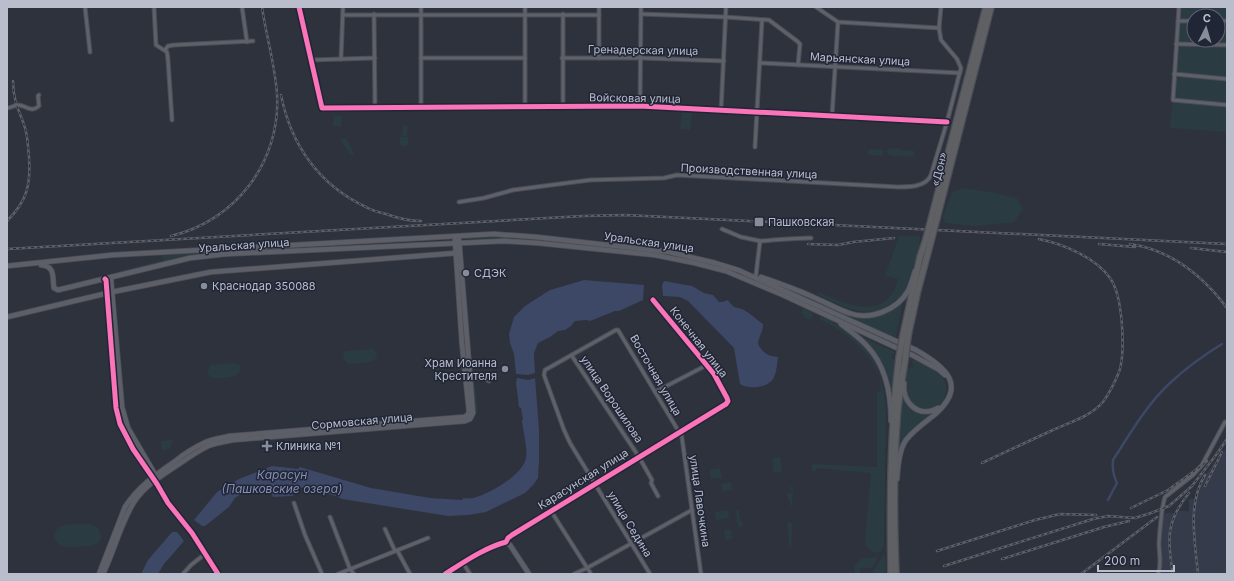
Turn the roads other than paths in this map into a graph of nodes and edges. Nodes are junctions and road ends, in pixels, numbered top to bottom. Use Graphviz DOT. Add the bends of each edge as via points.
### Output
graph roads {
  1 [pos="85,7"];
  2 [pos="154,7"];
  3 [pos="242,7"];
  4 [pos="299,7"];
  5 [pos="343,7"];
  6 [pos="421,7"];
  7 [pos="525,7"];
  8 [pos="599,7"];
  9 [pos="641,7"];
  10 [pos="726,7"];
  11 [pos="816,7"];
  12 [pos="941,7"];
  13 [pos="986,7"];
  14 [pos="991,7"];
  15 [pos="1179,7"];
  16 [pos="374,14"];
  17 [pos="421,14"];
  18 [pos="525,14"];
  19 [pos="563,14"];
  20 [pos="641,14"];
  21 [pos="343,15"];
  22 [pos="599,15"];
  23 [pos="725,17"];
  24 [pos="762,20"];
  25 [pos="1178,21"];
  26 [pos="1186,21"];
  27 [pos="838,22"];
  28 [pos="939,28"];
  29 [pos="253,41"];
  30 [pos="248,42"];
  31 [pos="1176,44"];
  32 [pos="1227,45"];
  33 [pos="165,50"];
  34 [pos="90,52"];
  35 [pos="375,58"];
  36 [pos="421,58"];
  37 [pos="525,58"];
  38 [pos="562,58"];
  39 [pos="599,58"];
  40 [pos="641,58"];
  41 [pos="342,59"];
  42 [pos="310,60"];
  43 [pos="724,61"];
  44 [pos="760,63"];
  45 [pos="798,65"];
  46 [pos="834,67"];
  47 [pos="960,73"];
  48 [pos="1174,74"];
  49 [pos="1227,79"];
  50 [pos="39,95"];
  51 [pos="1227,105"];
  52 [pos="525,106"];
  53 [pos="640,106"];
  54 [pos="563,107"];
  55 [pos="7,108"];
  56 [pos="375,108"];
  57 [pos="421,108"];
  58 [pos="722,110"];
  59 [pos="757,112"];
  60 [pos="832,116"];
  61 [pos="172,120"];
  62 [pos="947,122"];
  63 [pos="755,147"];
  64 [pos="459,202"];
  65 [pos="935,217"];
  66 [pos="722,230"];
  67 [pos="456,236"];
  68 [pos="811,238"];
  69 [pos="536,240"];
  70 [pos="928,240"];
  71 [pos="760,241"];
  72 [pos="457,242"];
  73 [pos="225,251"];
  74 [pos="456,254"];
  75 [pos="920,257"];
  76 [pos="46,264"];
  77 [pos="7,267"];
  78 [pos="738,270"];
  79 [pos="756,275"];
  80 [pos="112,277"];
  81 [pos="105,279"];
  82 [pos="109,292"];
  83 [pos="653,300"];
  84 [pos="7,317"];
  85 [pos="835,317"];
  86 [pos="905,335"];
  87 [pos="572,356"];
  88 [pos="902,359"];
  89 [pos="706,365"];
  90 [pos="469,377"];
  91 [pos="489,381"];
  92 [pos="655,392"];
  93 [pos="727,398"];
  94 [pos="467,418"];
  95 [pos="1227,422"];
  96 [pos="680,432"];
  97 [pos="892,452"];
  98 [pos="639,457"];
  99 [pos="154,478"];
  100 [pos="595,484"];
  101 [pos="658,496"];
  102 [pos="894,496"];
  103 [pos="294,502"];
  104 [pos="692,510"];
  105 [pos="551,511"];
  106 [pos="330,517"];
  107 [pos="385,529"];
  108 [pos="428,538"];
  109 [pos="506,542"];
  110 [pos="632,543"];
  111 [pos="396,550"];
  112 [pos="205,554"];
  113 [pos="463,563"];
  114 [pos="587,568"];
  115 [pos="350,569"];
  116 [pos="99,574"];
  117 [pos="103,574"];
  118 [pos="182,574"];
  119 [pos="218,574"];
  120 [pos="322,574"];
  121 [pos="338,574"];
  122 [pos="354,574"];
  123 [pos="410,574"];
  124 [pos="445,574"];
  125 [pos="470,574"];
  126 [pos="529,574"];
  127 [pos="574,574"];
  128 [pos="591,574"];
  129 [pos="650,574"];
  130 [pos="701,574"];
  131 [pos="891,574"];
  132 [pos="896,574"];
  133 [pos="1158,574"];
  1 -- 34 [label="street"];
  2 -- 33 [label="street" via="156,45"];
  3 -- 30 [label="street"];
  4 -- 42 [label="street"];
  5 -- 21 [label="street"];
  6 -- 17 [label="street"];
  7 -- 18 [label="street"];
  8 -- 22 [label="street"];
  9 -- 20 [label="street"];
  10 -- 23 [label="street"];
  11 -- 27 [label="street"];
  12 -- 28 [label="street"];
  13 -- 65 [label="highway, «Дон»"];
  14 -- 65 [label="highway, «Дон»"];
  15 -- 25 [label="street"];
  16 -- 17 [label="street"];
  16 -- 21 [label="street"];
  16 -- 35 [label="street"];
  17 -- 18 [label="street"];
  17 -- 36 [label="street"];
  18 -- 19 [label="street"];
  18 -- 37 [label="street"];
  19 -- 22 [label="street"];
  19 -- 38 [label="street"];
  20 -- 23 [label="street"];
  20 -- 40 [label="street"];
  21 -- 41 [label="street"];
  22 -- 39 [label="street"];
  23 -- 24 [label="street"];
  23 -- 43 [label="street"];
  24 -- 44 [label="street"];
  24 -- 45 [label="street" via="769,20 800,44"];
  25 -- 26 [label="street"];
  25 -- 31 [label="street"];
  27 -- 28 [label="street"];
  27 -- 46 [label="street"];
  28 -- 47 [label="street" via="941,40 960,63"];
  29 -- 30 [label="street"];
  30 -- 33 [label="street" via="174,44"];
  31 -- 32 [label="street"];
  31 -- 48 [label="street"];
  33 -- 61 [label="street"];
  35 -- 41 [label="street"];
  35 -- 56 [label="street"];
  36 -- 37 [label="street"];
  36 -- 57 [label="street"];
  37 -- 52 [label="street"];
  38 -- 39 [label="street, Гренадерская улица"];
  38 -- 54 [label="street"];
  39 -- 40 [label="street, Гренадерская улица"];
  40 -- 43 [label="street, Гренадерская улица"];
  40 -- 53 [label="street"];
  41 -- 42 [label="street"];
  42 -- 56 [label="street, Войсковая улица" via="322,108"];
  43 -- 58 [label="street"];
  44 -- 45 [label="street, Марьянская улица"];
  44 -- 59 [label="street"];
  45 -- 46 [label="street, Марьянская улица"];
  46 -- 47 [label="street, Марьянская улица"];
  46 -- 60 [label="street"];
  47 -- 62 [label="street"];
  48 -- 49 [label="street"];
  48 -- 51 [label="street" via="1173,100"];
  50 -- 55 [label="street" via="37,108 30,109 18,105"];
  52 -- 54 [label="street, Войсковая улица"];
  52 -- 57 [label="street, Войсковая улица"];
  53 -- 54 [label="street, Войсковая улица"];
  53 -- 58 [label="street, Войсковая улица"];
  56 -- 57 [label="street, Войсковая улица"];
  58 -- 59 [label="street, Войсковая улица"];
  59 -- 60 [label="street, Войсковая улица"];
  59 -- 63 [label="street"];
  60 -- 62 [label="street, Войсковая улица"];
  62 -- 64 [label="street, Производственная улица" via="929,179 909,187 831,185 677,175 664,178 590,180 513,190"];
  65 -- 70 [label="highway, «Дон», bridge"];
  66 -- 71 [label="street"];
  67 -- 69 [label="main road, Уральская улица" via="494,234"];
  67 -- 72 [label="main road"];
  67 -- 73 [label="main road, Уральская улица"];
  68 -- 71 [label="street"];
  69 -- 72 [label="main road, Уральская улица"];
  69 -- 78 [label="main road, Уральская улица" via="669,252"];
  69 -- 85 [label="main road, Уральская улица" via="695,263 734,274"];
  70 -- 75 [label="highway, «Дон»"];
  70 -- 86 [label="highway, «Дон»"];
  71 -- 79 [label="street"];
  72 -- 73 [label="main road, Уральская улица"];
  72 -- 74 [label="main road"];
  73 -- 76 [label="main road, Уральская улица" via="112,255"];
  73 -- 80 [label="main road, Уральская улица"];
  74 -- 82 [label="main road" via="212,272"];
  74 -- 90 [label="main road"];
  75 -- 79 [label="main road" via="903,298 892,307 867,316 849,313"];
  75 -- 86 [label="highway, «Дон»"];
  76 -- 77 [label="main road, Уральская улица"];
  76 -- 81 [label="main road, Уральская улица" via="53,273 54,288 58,290"];
  78 -- 79 [label="main road"];
  78 -- 85 [label="main road, Уральская улица"];
  80 -- 81 [label="main road, Уральская улица"];
  80 -- 82 [label="main road"];
  81 -- 82 [label="main road"];
  82 -- 84 [label="main road"];
  82 -- 99 [label="main road" via="118,402 128,428"];
  83 -- 89 [label="street, Конечная улица"];
  85 -- 88 [label="main road, Уральская улица" via="942,372 949,384 948,396 942,405 928,412 912,407 903,389 906,364"];
  85 -- 97 [label="main road" via="866,344 883,372 890,395"];
  85 -- 102 [label="main road, Уральская улица" via="916,350 935,361 946,372 950,381 948,399 905,442"];
  86 -- 88 [label="highway, bridge"];
  87 -- 92 [label="street, Восточная улица" via="618,330"];
  87 -- 98 [label="street, улица Ворошилова"];
  87 -- 100 [label="street, улица Седина" via="545,370 544,375 567,437"];
  88 -- 97 [label="highway" via="894,408"];
  88 -- 102 [label="highway"];
  89 -- 92 [label="street"];
  89 -- 93 [label="street, Конечная улица" via="717,378"];
  90 -- 91 [label="street"];
  90 -- 94 [label="main road" via="466,382 469,411"];
  90 -- 94 [label="main road" via="473,413 472,417"];
  92 -- 96 [label="street, Восточная улица"];
  93 -- 96 [label="street, Карасунская улица" via="726,404"];
  94 -- 99 [label="main road, Сормовская улица" via="230,436 205,443"];
  95 -- 133 [label="street" via="1202,465 1165,497"];
  96 -- 98 [label="street, Карасунская улица"];
  96 -- 104 [label="street, улица Лавочкина"];
  97 -- 131 [label="highway"];
  98 -- 100 [label="street, Карасунская улица"];
  98 -- 101 [label="street, улица Ворошилова"];
  99 -- 112 [label="main road" via="168,503"];
  99 -- 116 [label="main road, Сормовская улица" via="137,490 125,507"];
  99 -- 117 [label="main road, Сормовская улица" via="130,508"];
  100 -- 105 [label="street, Карасунская улица"];
  100 -- 110 [label="street, улица Седина"];
  102 -- 132 [label="highway"];
  103 -- 120 [label="street"];
  104 -- 110 [label="street"];
  104 -- 130 [label="street, улица Лавочкина"];
  105 -- 109 [label="street, Карасунская улица" via="512,535"];
  105 -- 114 [label="street"];
  106 -- 115 [label="street"];
  107 -- 111 [label="street"];
  108 -- 111 [label="street"];
  109 -- 113 [label="main road, Карасунская улица"];
  109 -- 126 [label="main road"];
  110 -- 114 [label="street"];
  110 -- 129 [label="street, улица Седина"];
  111 -- 115 [label="street"];
  111 -- 123 [label="street"];
  112 -- 118 [label="street"];
  112 -- 119 [label="main road"];
  113 -- 124 [label="main road, Карасунская улица"];
  113 -- 125 [label="street"];
  114 -- 127 [label="street"];
  114 -- 128 [label="street"];
  115 -- 121 [label="street"];
  115 -- 122 [label="street"];
}
